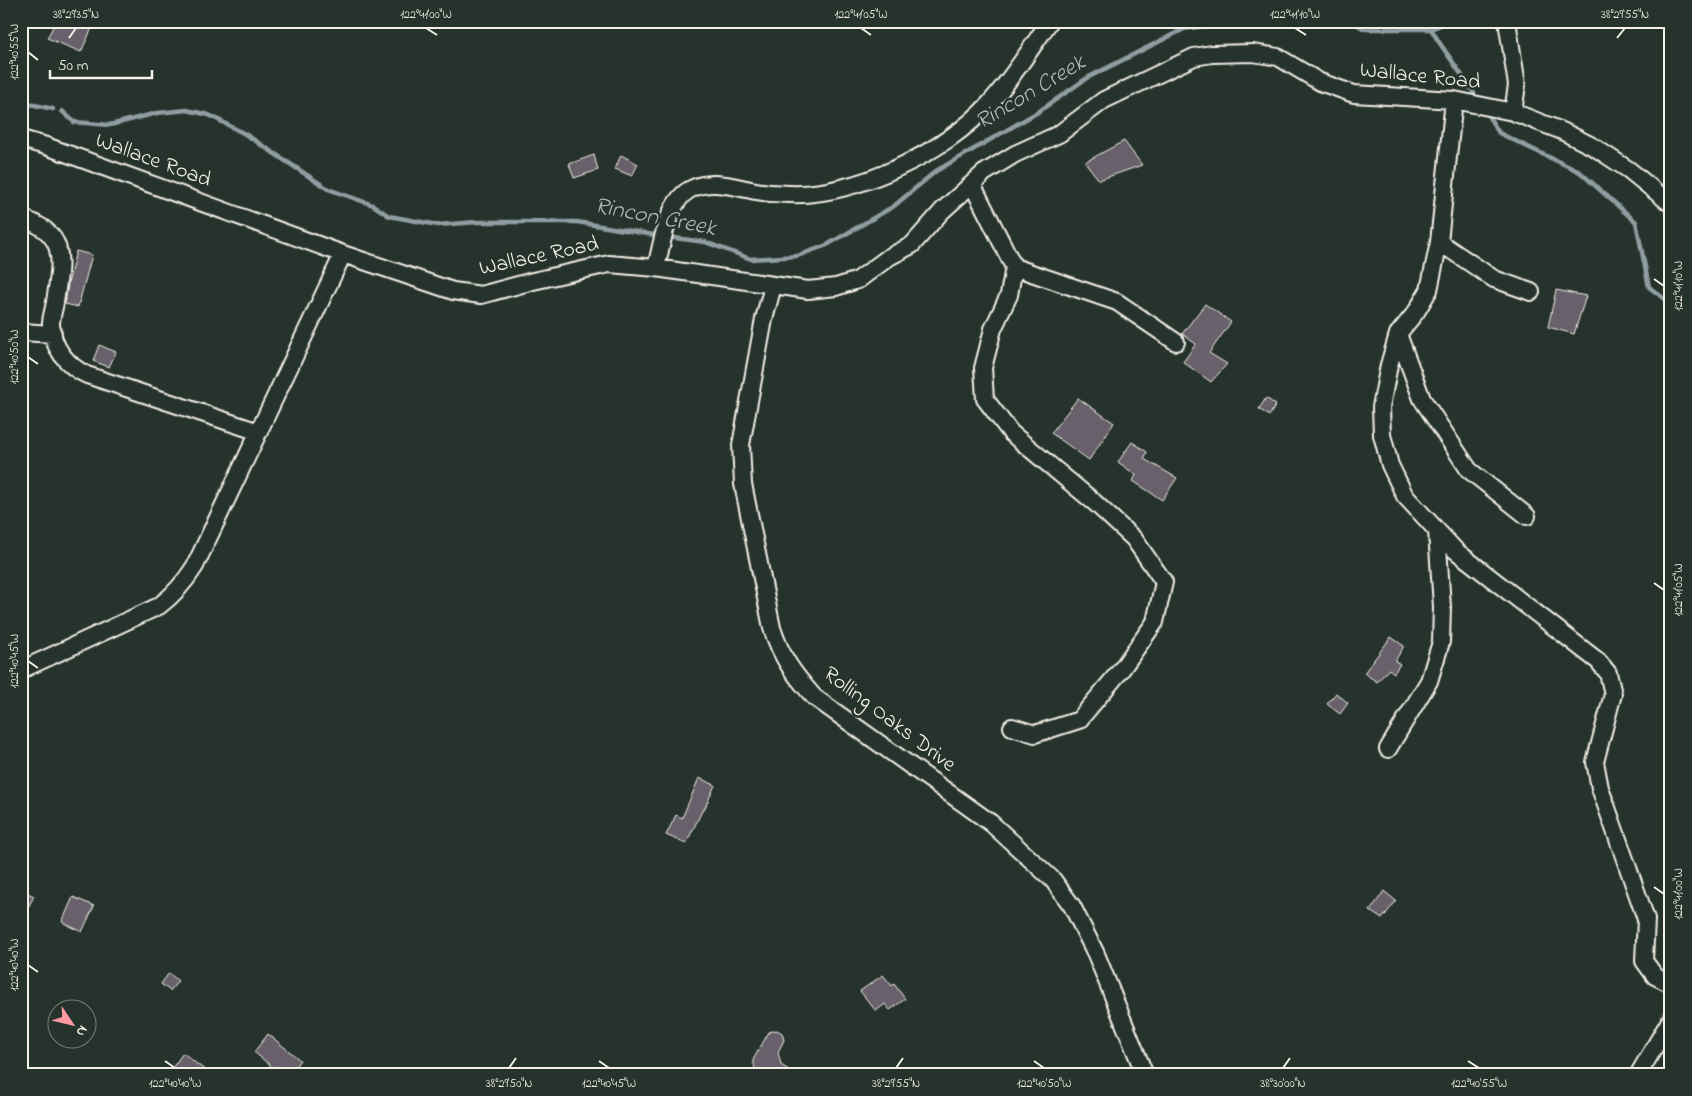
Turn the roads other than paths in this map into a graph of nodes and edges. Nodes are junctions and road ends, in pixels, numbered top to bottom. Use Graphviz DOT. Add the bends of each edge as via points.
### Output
graph roads {
  1 [pos="1050,21"];
  2 [pos="1507,21"];
  3 [pos="1454,100"];
  4 [pos="1513,112"];
  5 [pos="21,139"];
  6 [pos="972,184"];
  7 [pos="1671,204"];
  8 [pos="21,218"];
  9 [pos="1439,242"];
  10 [pos="343,254"];
  11 [pos="1014,267"];
  12 [pos="656,268"];
  13 [pos="773,286"];
  14 [pos="1531,292"];
  15 [pos="21,332"];
  16 [pos="53,334"];
  17 [pos="1398,334"];
  18 [pos="1176,342"];
  19 [pos="259,432"];
  20 [pos="1527,516"];
  21 [pos="1437,531"];
  22 [pos="21,670"];
  23 [pos="1012,727"];
  24 [pos="1388,749"];
  25 [pos="1671,984"];
  26 [pos="1671,1019"];
  27 [pos="1145,1075"];
  28 [pos="1638,1075"];
  1 -- 12 [label="street" via="989,105 964,128 922,156 867,180 823,192 758,192 716,184 698,186 683,194 673,207"];
  2 -- 4 [label="street" via="1517,85"];
  3 -- 4 [label="street, Wallace Road"];
  3 -- 6 [label="street, Wallace Road" via="1354,94 1320,82 1278,57 1253,53 1194,57 1104,100 1059,134 1015,154"];
  3 -- 9 [label="street"];
  4 -- 7 [label="street, Wallace Road" via="1562,131 1608,156"];
  5 -- 10 [label="street, Wallace Road"];
  6 -- 11 [label="street"];
  6 -- 13 [label="street, Wallace Road" via="912,245 858,280 836,287 808,290"];
  8 -- 16 [label="street" via="50,232 60,253 51,323"];
  9 -- 14 [label="street" via="1494,279"];
  9 -- 17 [label="street" via="1429,290"];
  10 -- 12 [label="street, Wallace Road" via="453,291 481,295 608,264"];
  10 -- 19 [label="street"];
  11 -- 18 [label="street" via="1117,302"];
  11 -- 23 [label="street" via="1009,295 993,329 983,368 985,399 1011,433 1134,539 1164,582 1155,622 1121,670 1079,720 1035,734"];
  12 -- 13 [label="street, Wallace Road"];
  13 -- 27 [label="street, Rolling Oaks Drive" via="741,445 742,484 778,647 792,672 814,697 991,823 1053,880 1072,906 1096,954"];
  15 -- 16 [label="street"];
  16 -- 19 [label="street" via="63,357 87,376"];
  17 -- 20 [label="street" via="1422,400 1469,470"];
  17 -- 21 [label="street" via="1380,407 1382,435 1390,465 1405,496"];
  19 -- 22 [label="street" via="195,566 173,596 159,606"];
  21 -- 24 [label="street" via="1441,642 1428,681"];
  21 -- 25 [label="street" via="1456,551 1598,661 1608,673 1613,694 1595,762 1600,788 1646,919 1644,961 1655,976"];
  26 -- 28 [label="street"];
}
